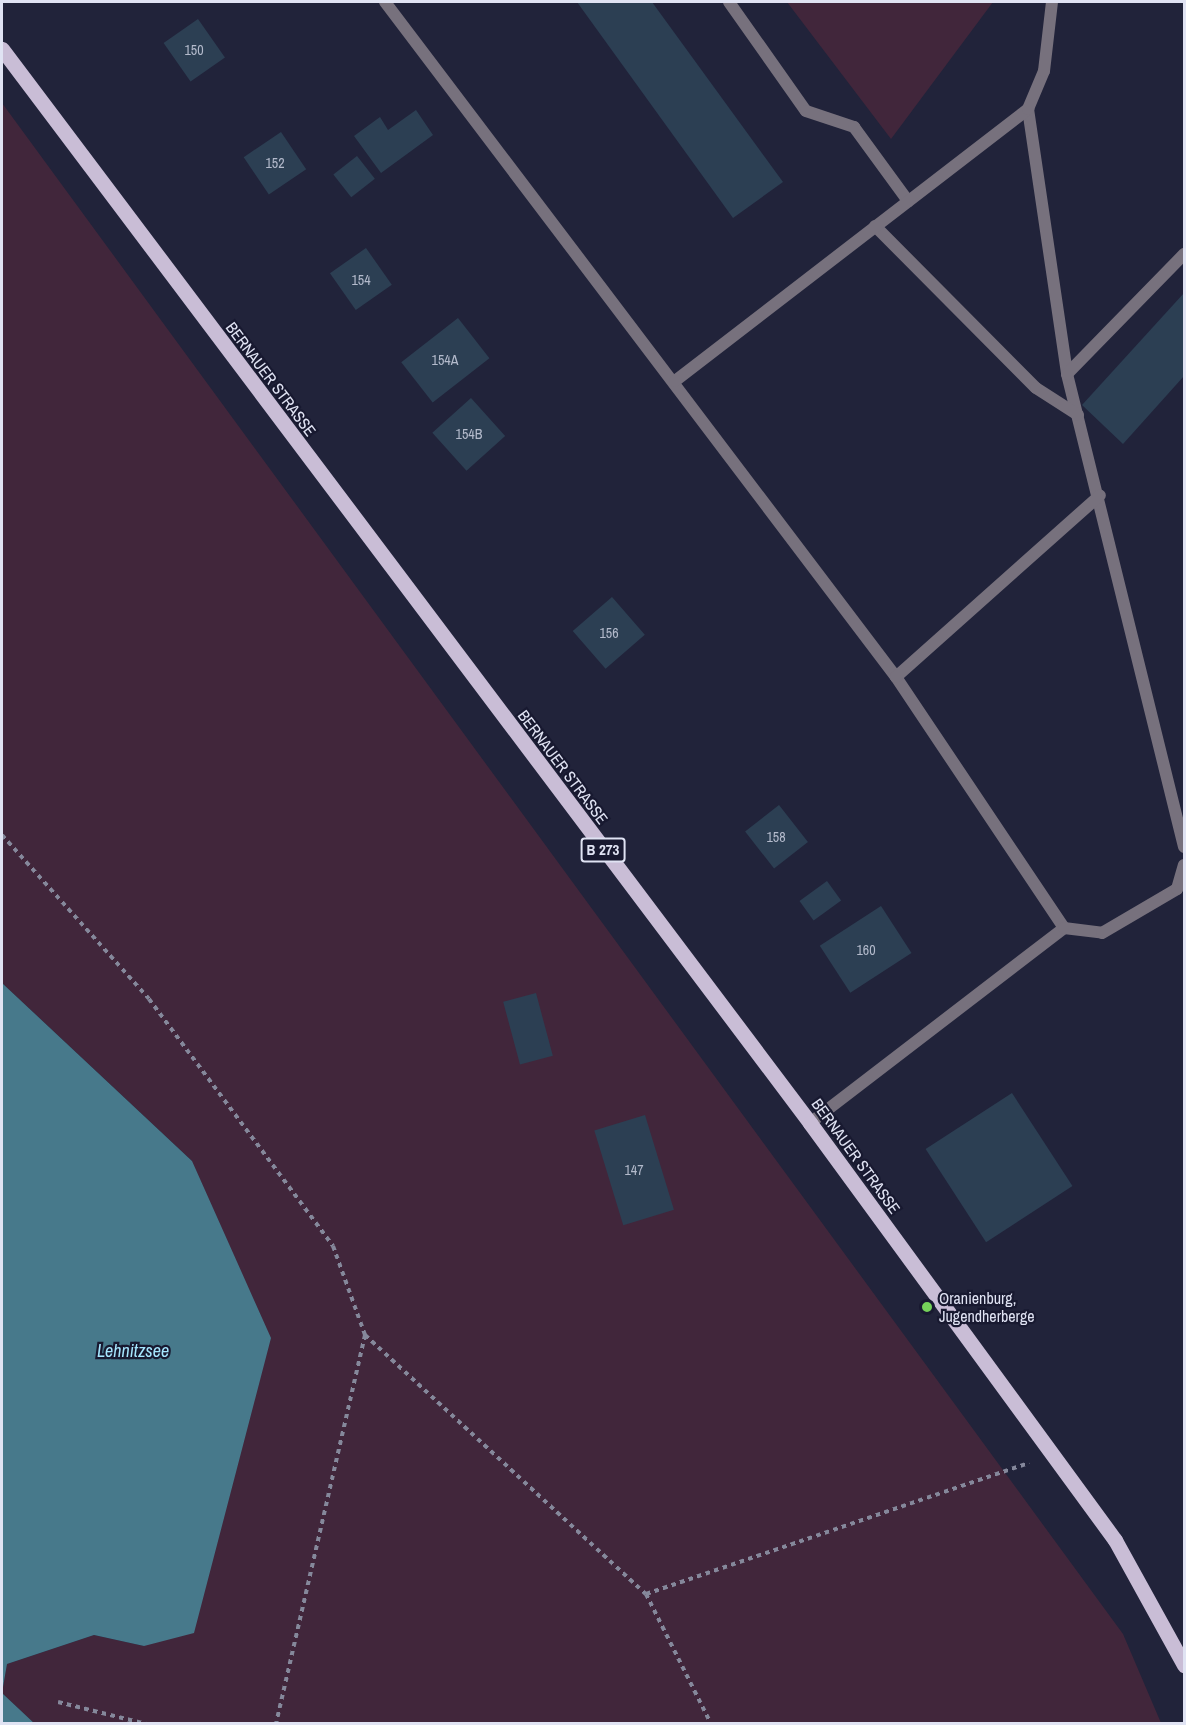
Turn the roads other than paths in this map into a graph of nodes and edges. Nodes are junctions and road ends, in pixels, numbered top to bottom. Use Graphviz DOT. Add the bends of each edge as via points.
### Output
graph roads {
  1 [pos="385,2"];
  2 [pos="729,2"];
  3 [pos="1052,2"];
  4 [pos="2,49"];
  5 [pos="1028,109"];
  6 [pos="908,201"];
  7 [pos="875,226"];
  8 [pos="1185,254"];
  9 [pos="1067,374"];
  10 [pos="675,381"];
  11 [pos="1078,414"];
  12 [pos="1100,495"];
  13 [pos="896,677"];
  14 [pos="1185,848"];
  15 [pos="1185,865"];
  16 [pos="1064,928"];
  17 [pos="810,1123"];
  18 [pos="1185,1665"];
  1 -- 10 [label="lane"];
  2 -- 6 [label="lane" via="806,111 854,127"];
  3 -- 5 [label="lane" via="1044,71"];
  4 -- 17 [label="main road, BERNAUER STRASSE / B 273"];
  5 -- 6 [label="lane"];
  5 -- 9 [label="lane"];
  6 -- 7 [label="lane"];
  7 -- 10 [label="lane"];
  7 -- 11 [label="lane" via="1036,388"];
  8 -- 9 [label="lane"];
  9 -- 11 [label="lane"];
  10 -- 13 [label="lane"];
  11 -- 12 [label="lane"];
  12 -- 13 [label="lane"];
  12 -- 14 [label="lane"];
  13 -- 16 [label="lane"];
  15 -- 16 [label="lane" via="1177,889 1102,933"];
  16 -- 17 [label="lane"];
  17 -- 18 [label="main road, BERNAUER STRASSE / B 273" via="1114,1540"];
}
